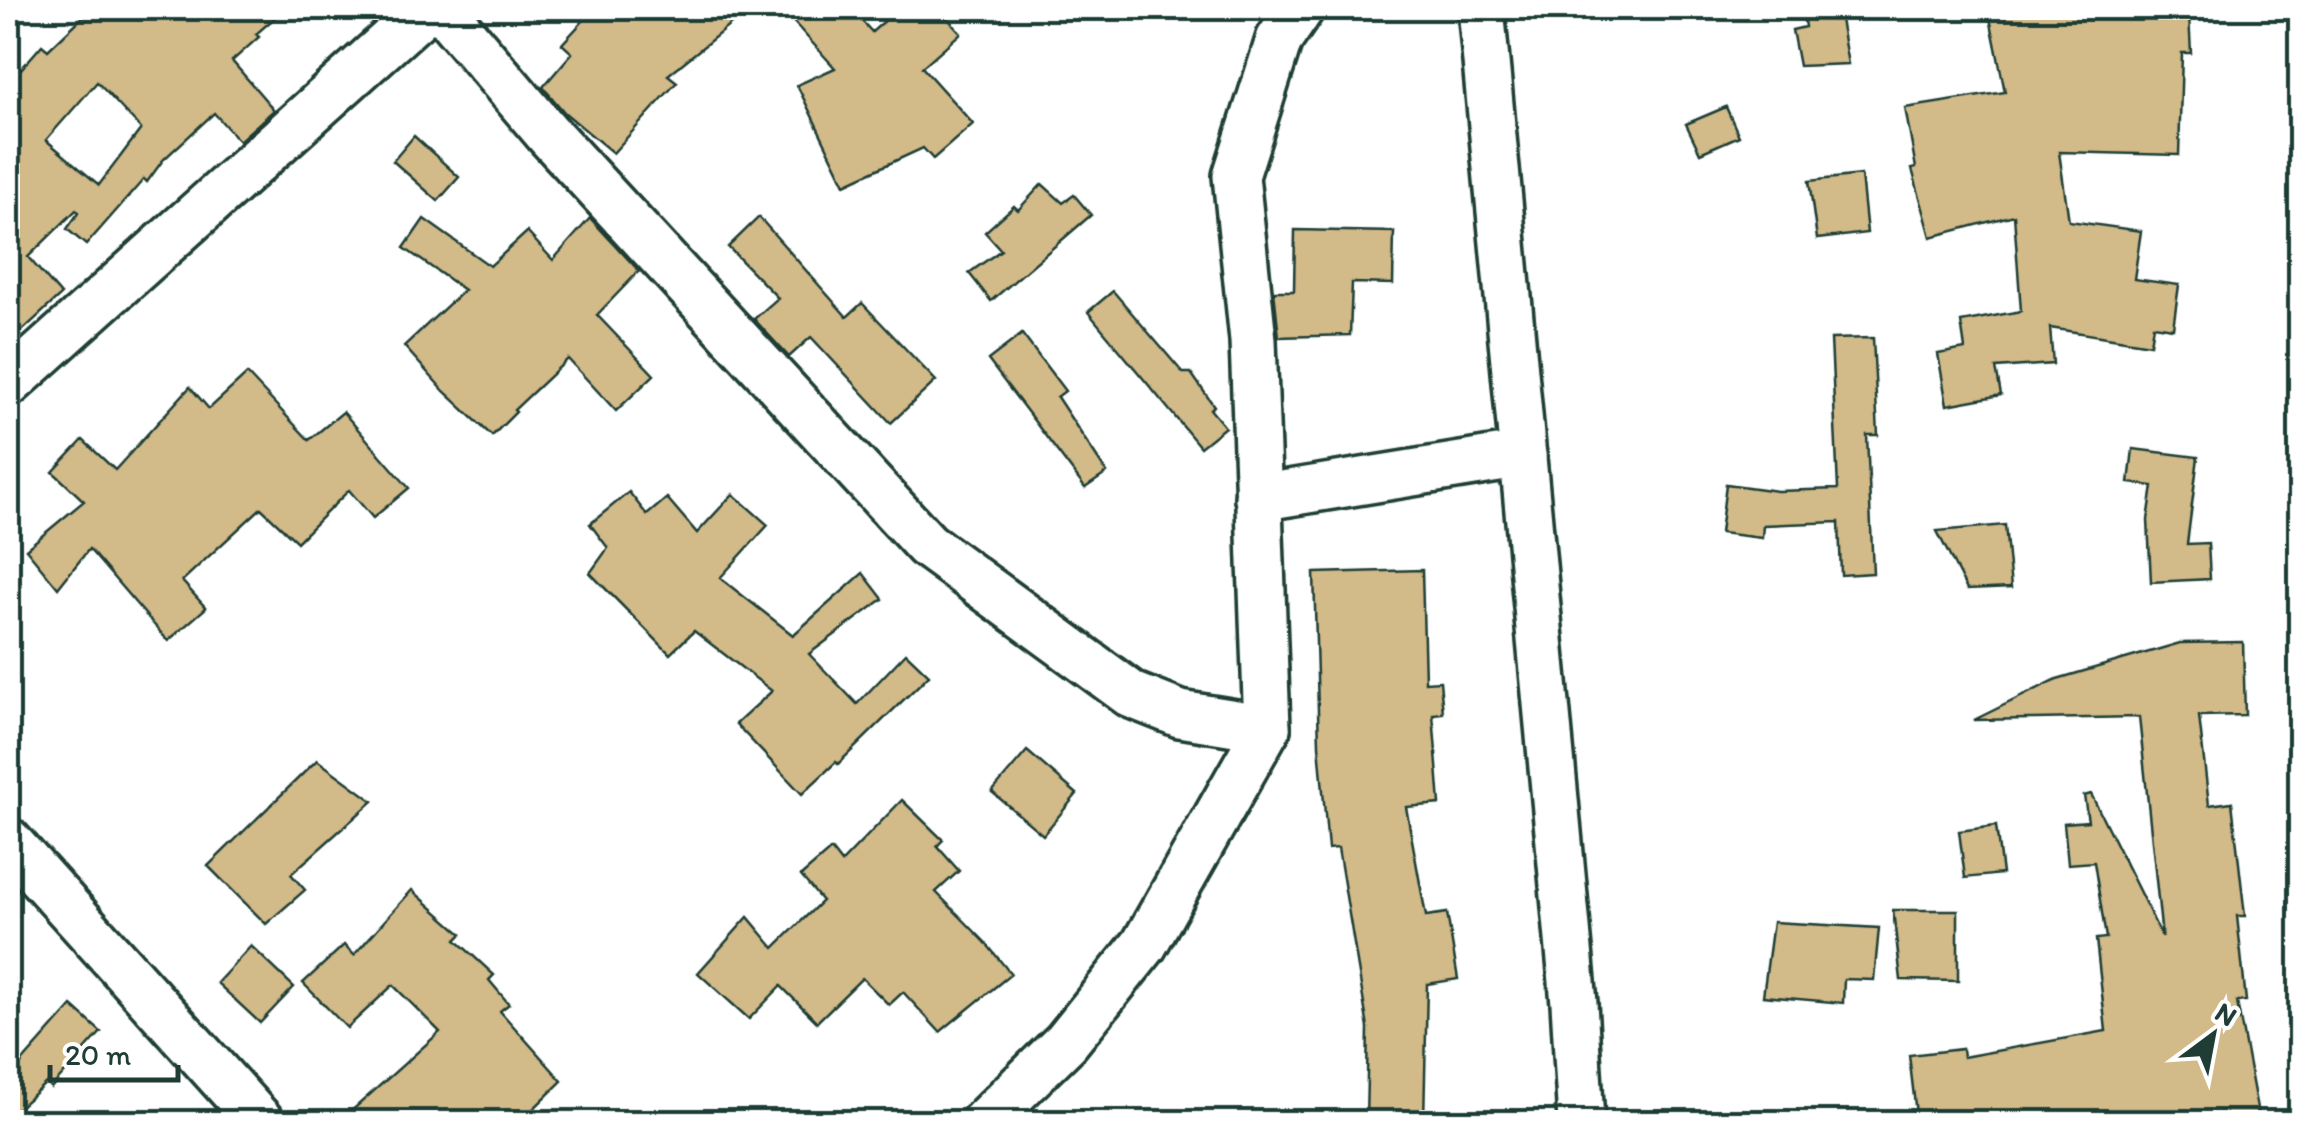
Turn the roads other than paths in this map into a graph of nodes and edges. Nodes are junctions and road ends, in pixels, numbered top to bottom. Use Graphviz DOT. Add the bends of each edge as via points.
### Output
graph roads {
  1 [pos="427,8"];
  2 [pos="440,8"];
  3 [pos="1301,8"];
  4 [pos="1481,8"];
  5 [pos="8,384"];
  6 [pos="1523,454"];
  7 [pos="1258,498"];
  8 [pos="1267,728"];
  9 [pos="8,841"];
  10 [pos="261,1122"];
  11 [pos="984,1122"];
  12 [pos="1581,1122"];
  1 -- 5 [label="street"];
  2 -- 8 [label="street" via="928,545 1132,696 1180,714"];
  3 -- 7 [label="street" via="1279,40 1236,176 1253,340"];
  4 -- 6 [label="street"];
  6 -- 7 [label="street"];
  6 -- 12 [label="street"];
  7 -- 8 [label="street"];
  8 -- 11 [label="street" via="1144,945 1066,1042"];
  9 -- 10 [label="street"];
}
